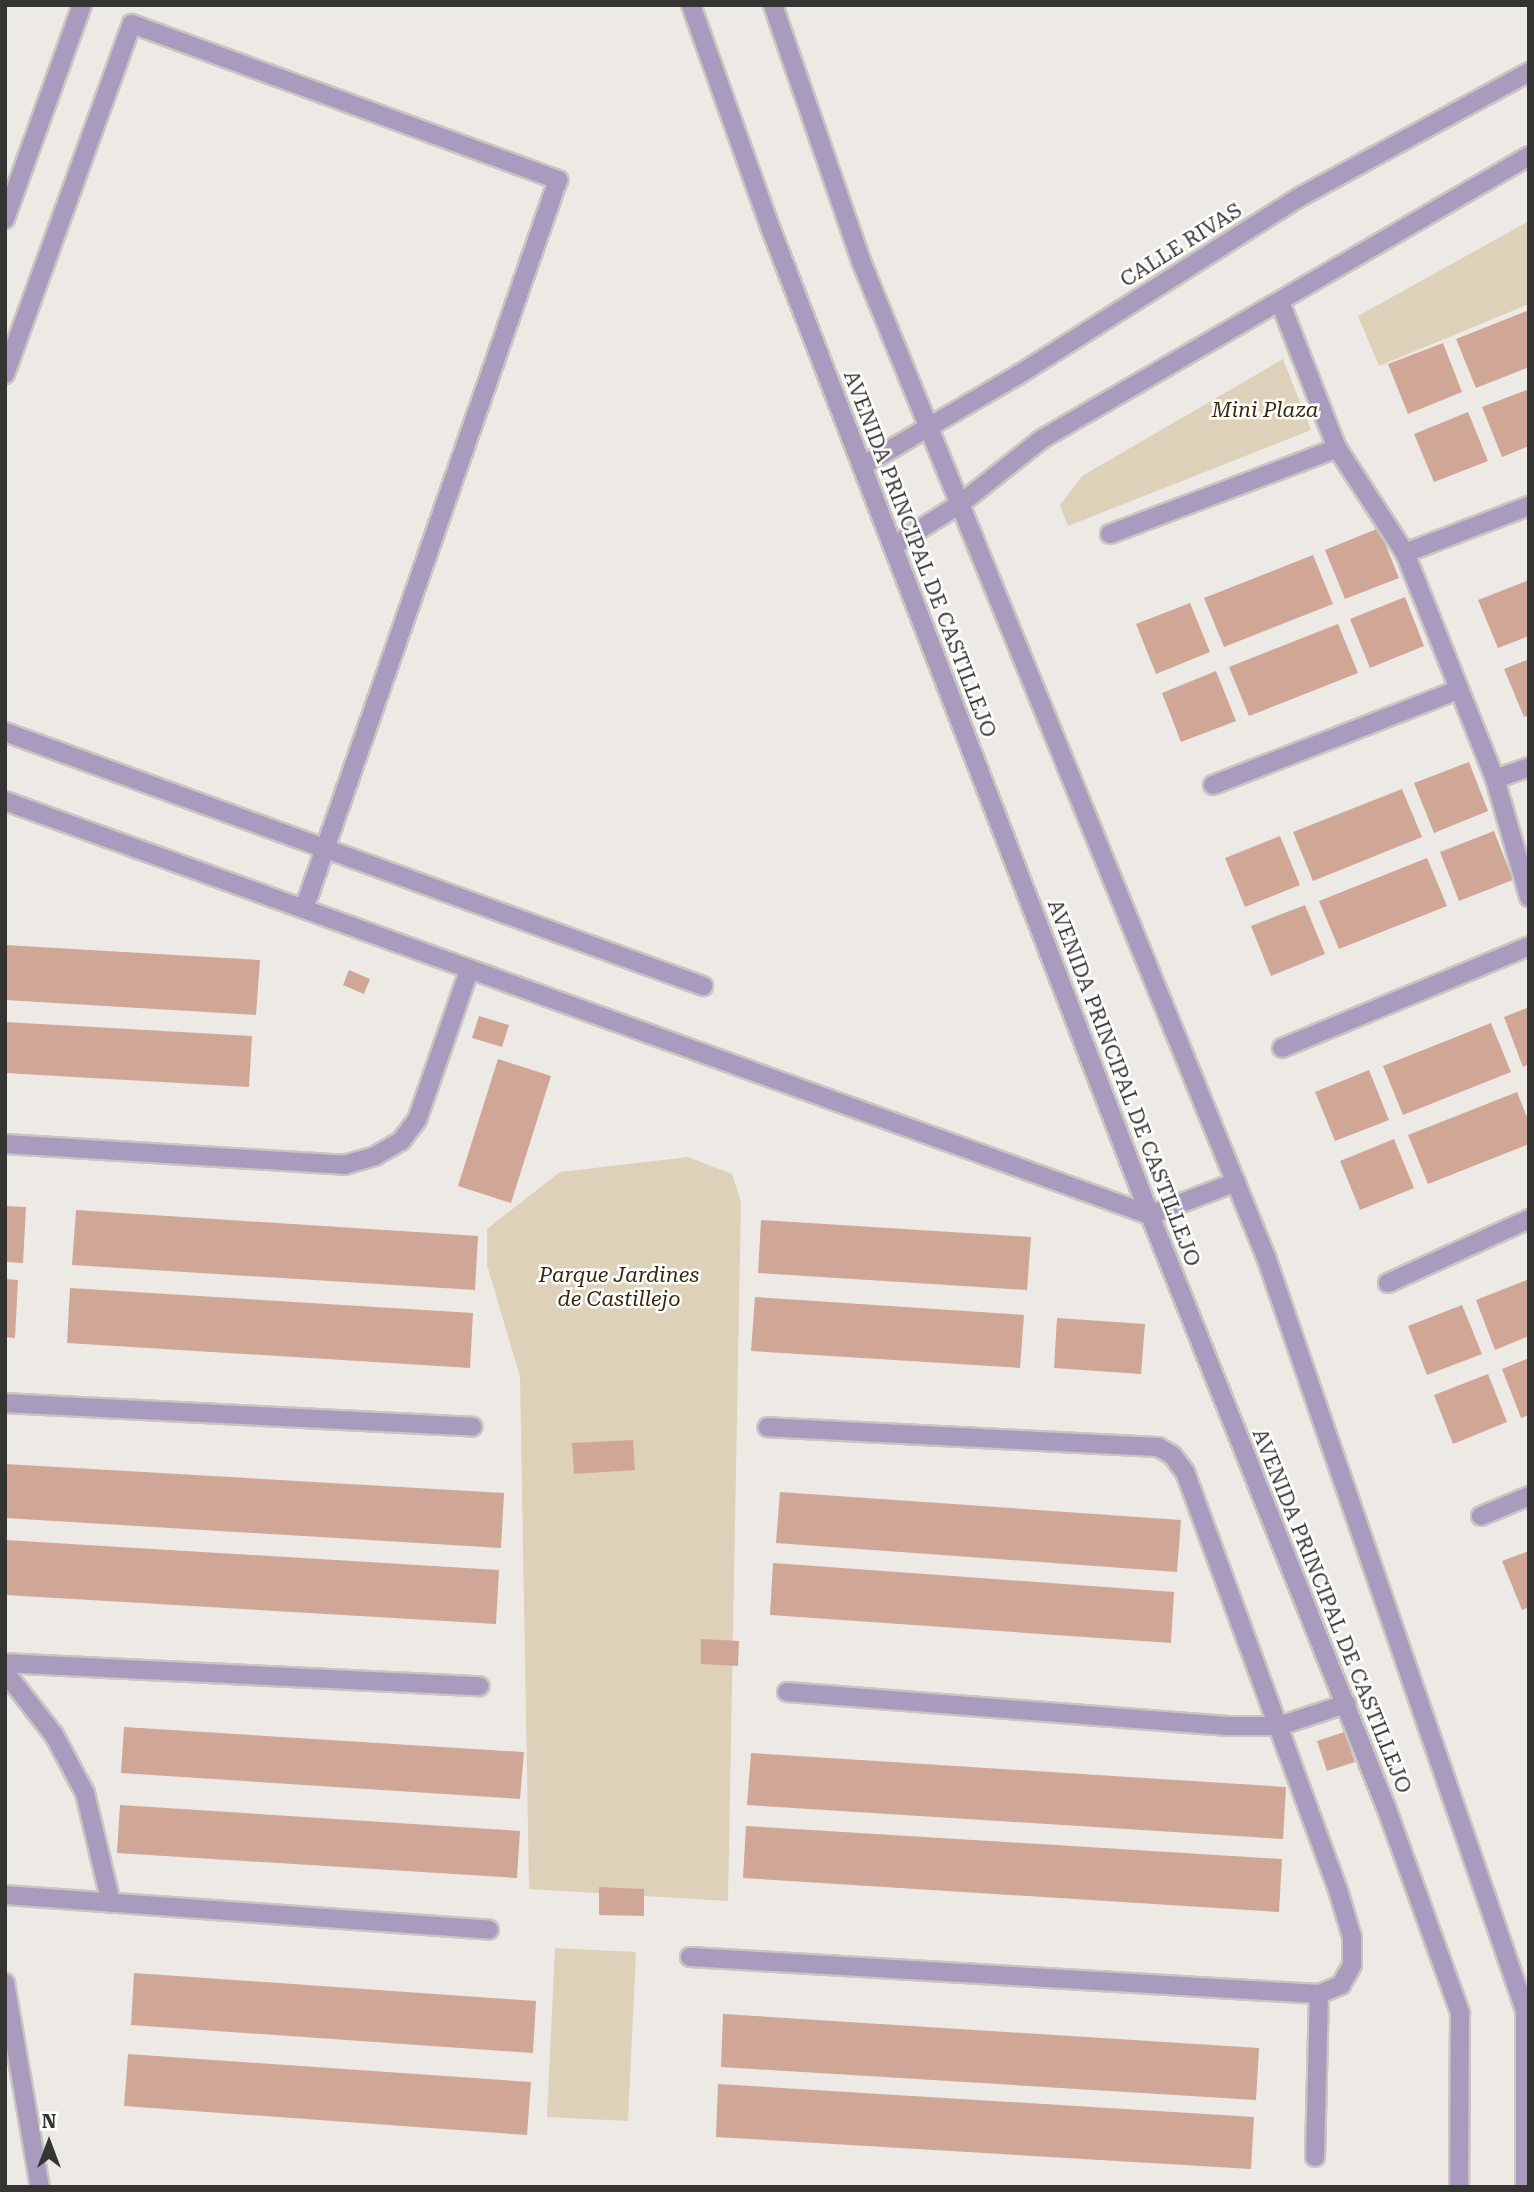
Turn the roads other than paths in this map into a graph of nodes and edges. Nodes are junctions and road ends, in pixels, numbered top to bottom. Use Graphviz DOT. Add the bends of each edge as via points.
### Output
graph roads {
  1 [pos="82,5"];
  2 [pos="691,5"];
  3 [pos="773,5"];
  4 [pos="1529,72"];
  5 [pos="1529,156"];
  6 [pos="5,219"];
  7 [pos="1280,302"];
  8 [pos="5,374"];
  9 [pos="929,427"];
  10 [pos="1337,448"];
  11 [pos="862,466"];
  12 [pos="960,504"];
  13 [pos="1529,506"];
  14 [pos="1110,534"];
  15 [pos="893,546"];
  16 [pos="1405,553"];
  17 [pos="1458,690"];
  18 [pos="5,732"];
  19 [pos="1529,767"];
  20 [pos="1495,779"];
  21 [pos="1213,785"];
  22 [pos="5,801"];
  23 [pos="326,848"];
  24 [pos="1529,897"];
  25 [pos="304,909"];
  26 [pos="1529,946"];
  27 [pos="469,971"];
  28 [pos="703,986"];
  29 [pos="1282,1048"];
  30 [pos="5,1144"];
  31 [pos="1236,1182"];
  32 [pos="1150,1215"];
  33 [pos="1529,1219"];
  34 [pos="1388,1283"];
  35 [pos="5,1404"];
  36 [pos="472,1427"];
  37 [pos="768,1427"];
  38 [pos="1529,1496"];
  39 [pos="1481,1516"];
  40 [pos="5,1662"];
  41 [pos="5,1672"];
  42 [pos="479,1686"];
  43 [pos="787,1692"];
  44 [pos="1346,1704"];
  45 [pos="1279,1726"];
  46 [pos="5,1895"];
  47 [pos="111,1903"];
  48 [pos="489,1930"];
  49 [pos="690,1957"];
  50 [pos="5,1983"];
  51 [pos="1319,1994"];
  52 [pos="1315,2157"];
  53 [pos="40,2187"];
  54 [pos="1459,2187"];
  55 [pos="1525,2187"];
  1 -- 6 [label="street"];
  2 -- 11 [label="street, AVENIDA PRINCIPAL DE CASTILLEJO"];
  3 -- 9 [label="street, AVENIDA PRINCIPAL DE CASTILLEJO" via="862,261"];
  4 -- 9 [label="street, CALLE RIVAS" via="1298,198"];
  5 -- 7 [label="street"];
  7 -- 10 [label="street"];
  7 -- 12 [label="street" via="1042,439"];
  8 -- 23 [label="street" via="132,24 558,180"];
  9 -- 11 [label="street, CALLE RIVAS"];
  9 -- 12 [label="street, AVENIDA PRINCIPAL DE CASTILLEJO"];
  10 -- 14 [label="street"];
  10 -- 16 [label="street"];
  11 -- 15 [label="street, AVENIDA PRINCIPAL DE CASTILLEJO"];
  12 -- 15 [label="street"];
  12 -- 31 [label="street, AVENIDA PRINCIPAL DE CASTILLEJO"];
  13 -- 16 [label="street"];
  15 -- 32 [label="street, AVENIDA PRINCIPAL DE CASTILLEJO"];
  16 -- 17 [label="street"];
  17 -- 20 [label="street"];
  17 -- 21 [label="street"];
  18 -- 23 [label="street"];
  19 -- 20 [label="street"];
  20 -- 24 [label="street"];
  22 -- 25 [label="street"];
  23 -- 25 [label="street"];
  23 -- 28 [label="street"];
  25 -- 27 [label="street"];
  26 -- 29 [label="street"];
  27 -- 30 [label="street" via="417,1119 401,1141 375,1156 344,1165"];
  27 -- 32 [label="street"];
  31 -- 32 [label="street"];
  31 -- 55 [label="street, AVENIDA PRINCIPAL DE CASTILLEJO" via="1266,1257 1525,2010"];
  32 -- 44 [label="street, AVENIDA PRINCIPAL DE CASTILLEJO"];
  33 -- 34 [label="street"];
  35 -- 36 [label="street"];
  37 -- 45 [label="street" via="1158,1447 1172,1455 1185,1472"];
  38 -- 39 [label="street"];
  40 -- 42 [label="street"];
  41 -- 47 [label="street" via="54,1735 85,1793"];
  43 -- 45 [label="street" via="1228,1726"];
  44 -- 45 [label="street"];
  44 -- 54 [label="street, AVENIDA PRINCIPAL DE CASTILLEJO" via="1460,2013"];
  45 -- 51 [label="street" via="1352,1937 1352,1965 1342,1985"];
  46 -- 47 [label="street"];
  47 -- 48 [label="street"];
  49 -- 51 [label="street"];
  50 -- 53 [label="street"];
  51 -- 52 [label="street"];
}
